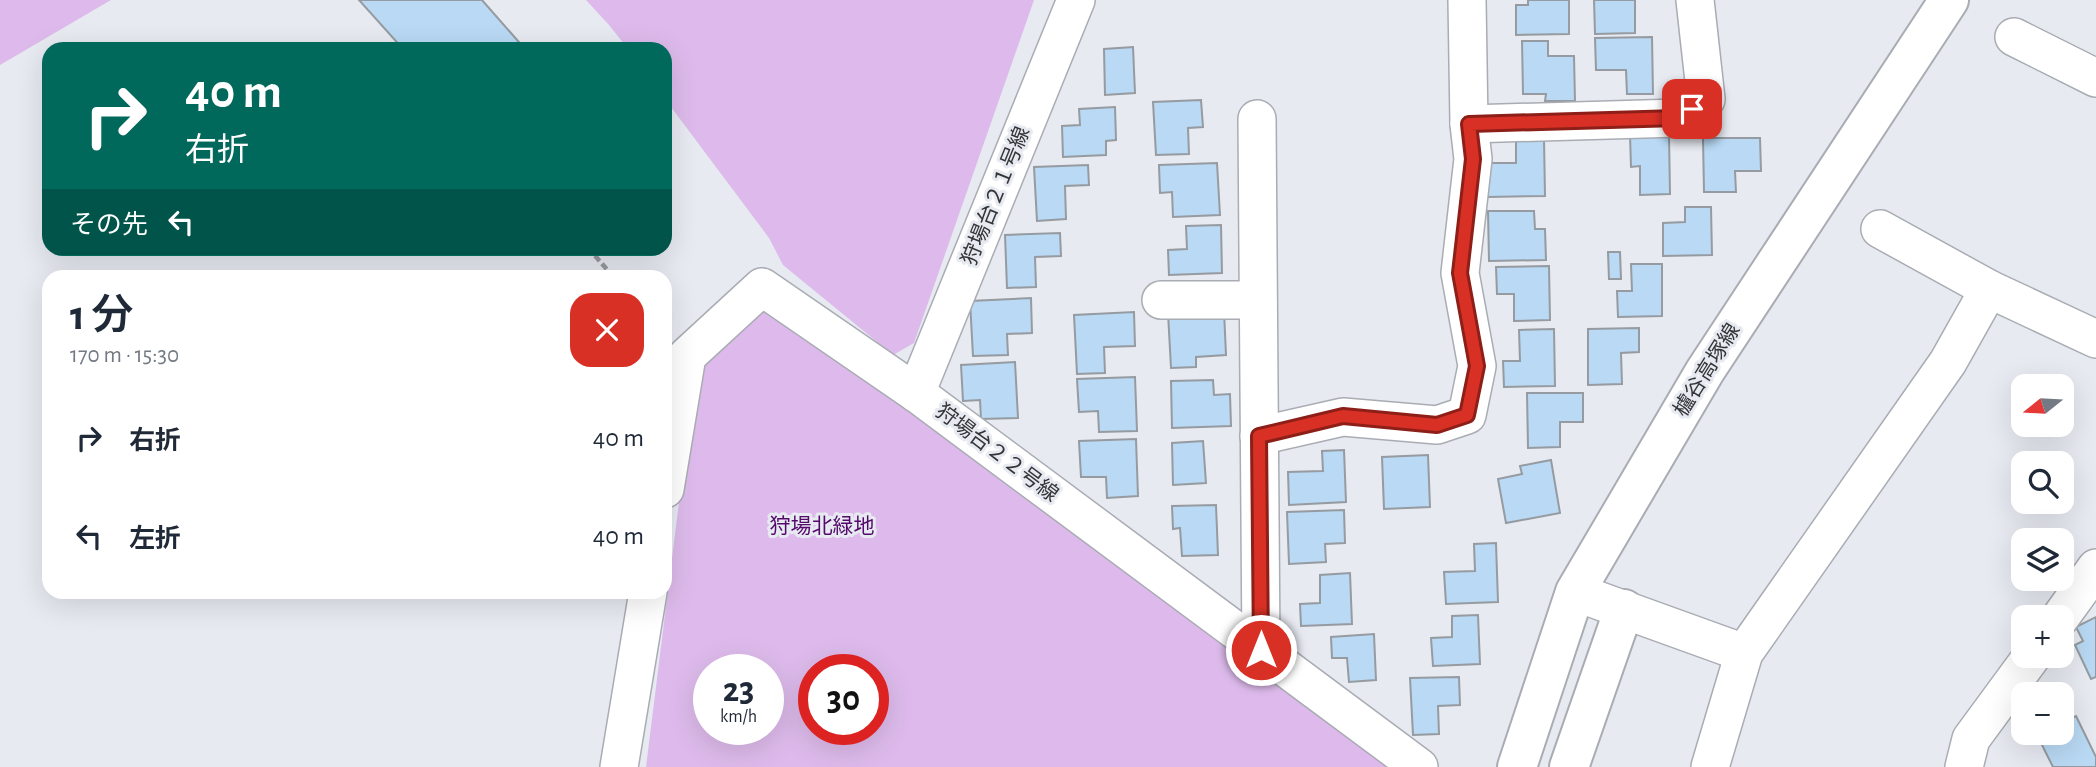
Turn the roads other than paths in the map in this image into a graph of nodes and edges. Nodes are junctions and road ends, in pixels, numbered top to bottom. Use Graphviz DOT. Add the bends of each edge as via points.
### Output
graph roads {
  1 [pos="1076,0"];
  2 [pos="1466,0"];
  3 [pos="1695,0"];
  4 [pos="1949,0"];
  5 [pos="2014,37"];
  6 [pos="2096,78"];
  7 [pos="1257,120"];
  8 [pos="1469,124"];
  9 [pos="1880,229"];
  10 [pos="1989,289"];
  11 [pos="1161,300"];
  12 [pos="1258,300"];
  13 [pos="2096,339"];
  14 [pos="916,393"];
  15 [pos="1259,436"];
  16 [pos="672,447"];
  17 [pos="2096,568"];
  18 [pos="1575,592"];
  19 [pos="647,599"];
  20 [pos="2069,605"];
  21 [pos="1624,609"];
  22 [pos="1261,650"];
  23 [pos="1744,653"];
  24 [pos="2023,668"];
  25 [pos="619,767"];
  26 [pos="1419,767"];
  27 [pos="1517,767"];
  28 [pos="1569,767"];
  29 [pos="1710,767"];
  30 [pos="1964,767"];
  1 -- 14 [label="street, 狩場台２１号線"];
  2 -- 8 [label="street"];
  3 -- 8 [label="street" via="1706,99 1678,118"];
  4 -- 18 [label="street, 櫨谷高塚線" via="1705,371"];
  5 -- 6 [label="street"];
  7 -- 12 [label="street"];
  8 -- 15 [label="street" via="1473,159 1460,273 1477,366 1467,415 1437,425 1343,416"];
  9 -- 10 [label="street"];
  10 -- 13 [label="street"];
  10 -- 23 [label="street" via="1948,362"];
  11 -- 12 [label="street"];
  12 -- 15 [label="street"];
  14 -- 16 [label="street, 狩場台２２号線" via="762,287 687,356"];
  14 -- 22 [label="street, 狩場台２２号線"];
  15 -- 22 [label="street"];
  17 -- 20 [label="street"];
  18 -- 21 [label="street"];
  18 -- 27 [label="street, 櫨谷高塚線"];
  19 -- 25 [label="street"];
  21 -- 23 [label="street"];
  21 -- 28 [label="street"];
  22 -- 26 [label="street, 狩場台２２号線"];
  23 -- 29 [label="street"];
  24 -- 30 [label="street" via="1971,739"];
}
